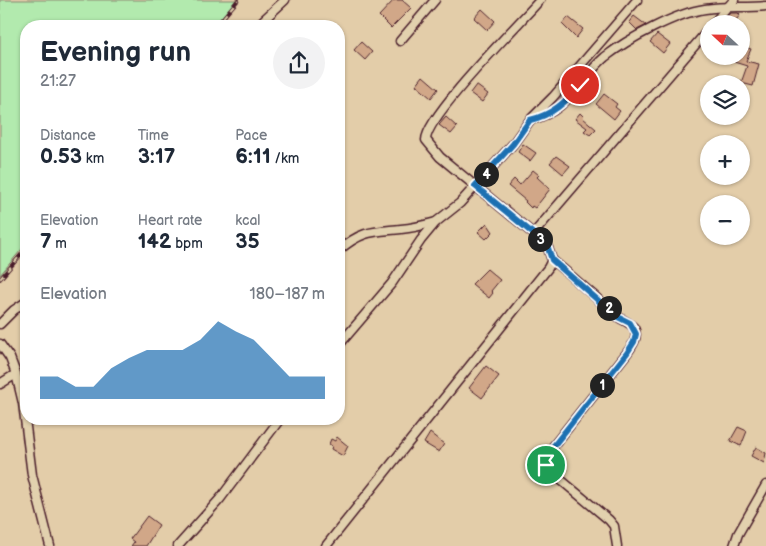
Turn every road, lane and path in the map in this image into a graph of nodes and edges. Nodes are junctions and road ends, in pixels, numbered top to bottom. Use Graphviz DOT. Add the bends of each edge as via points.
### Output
graph roads {
  1 [pos="285,0"];
  2 [pos="436,0"];
  3 [pos="540,0"];
  4 [pos="637,0"];
  5 [pos="734,0"];
  6 [pos="766,6"];
  7 [pos="727,8"];
  8 [pos="721,15"];
  9 [pos="263,20"];
  10 [pos="700,39"];
  11 [pos="400,41"];
  12 [pos="530,120"];
  13 [pos="475,186"];
  14 [pos="436,222"];
  15 [pos="534,233"];
  16 [pos="345,245"];
  17 [pos="552,260"];
  18 [pos="20,306"];
  19 [pos="0,324"];
  20 [pos="345,338"];
  21 [pos="0,344"];
  22 [pos="16,374"];
  23 [pos="0,384"];
  24 [pos="20,391"];
  25 [pos="26,425"];
  26 [pos="276,425"];
  27 [pos="766,484"];
  28 [pos="50,546"];
  29 [pos="178,546"];
  30 [pos="326,546"];
  31 [pos="617,546"];
  32 [pos="734,546"];
  1 -- 9 [label="street"];
  2 -- 11 [label="street"];
  3 -- 13 [label="street" via="448,101 426,136 440,157"];
  4 -- 12 [label="street" via="554,97"];
  5 -- 7 [label="street"];
  6 -- 7 [label="street"];
  7 -- 8 [label="street"];
  7 -- 12 [label="street" via="689,12 626,42 596,65 564,103 544,117"];
  10 -- 15 [label="street"];
  12 -- 13 [label="street"];
  13 -- 14 [label="street"];
  13 -- 15 [label="street"];
  14 -- 16 [label="street" via="413,228 370,231"];
  14 -- 20 [label="street" via="392,283"];
  15 -- 17 [label="street" via="547,245"];
  17 -- 30 [label="street" via="511,316"];
  17 -- 31 [label="street" via="616,316 630,323 636,334 627,353 545,459 549,470 610,520"];
  18 -- 19 [label="street"];
  21 -- 22 [label="street"];
  22 -- 23 [label="street"];
  22 -- 24 [label="street"];
  25 -- 28 [label="street" via="32,474"];
  26 -- 29 [label="street" via="220,499"];
  27 -- 32 [label="street"];
}
